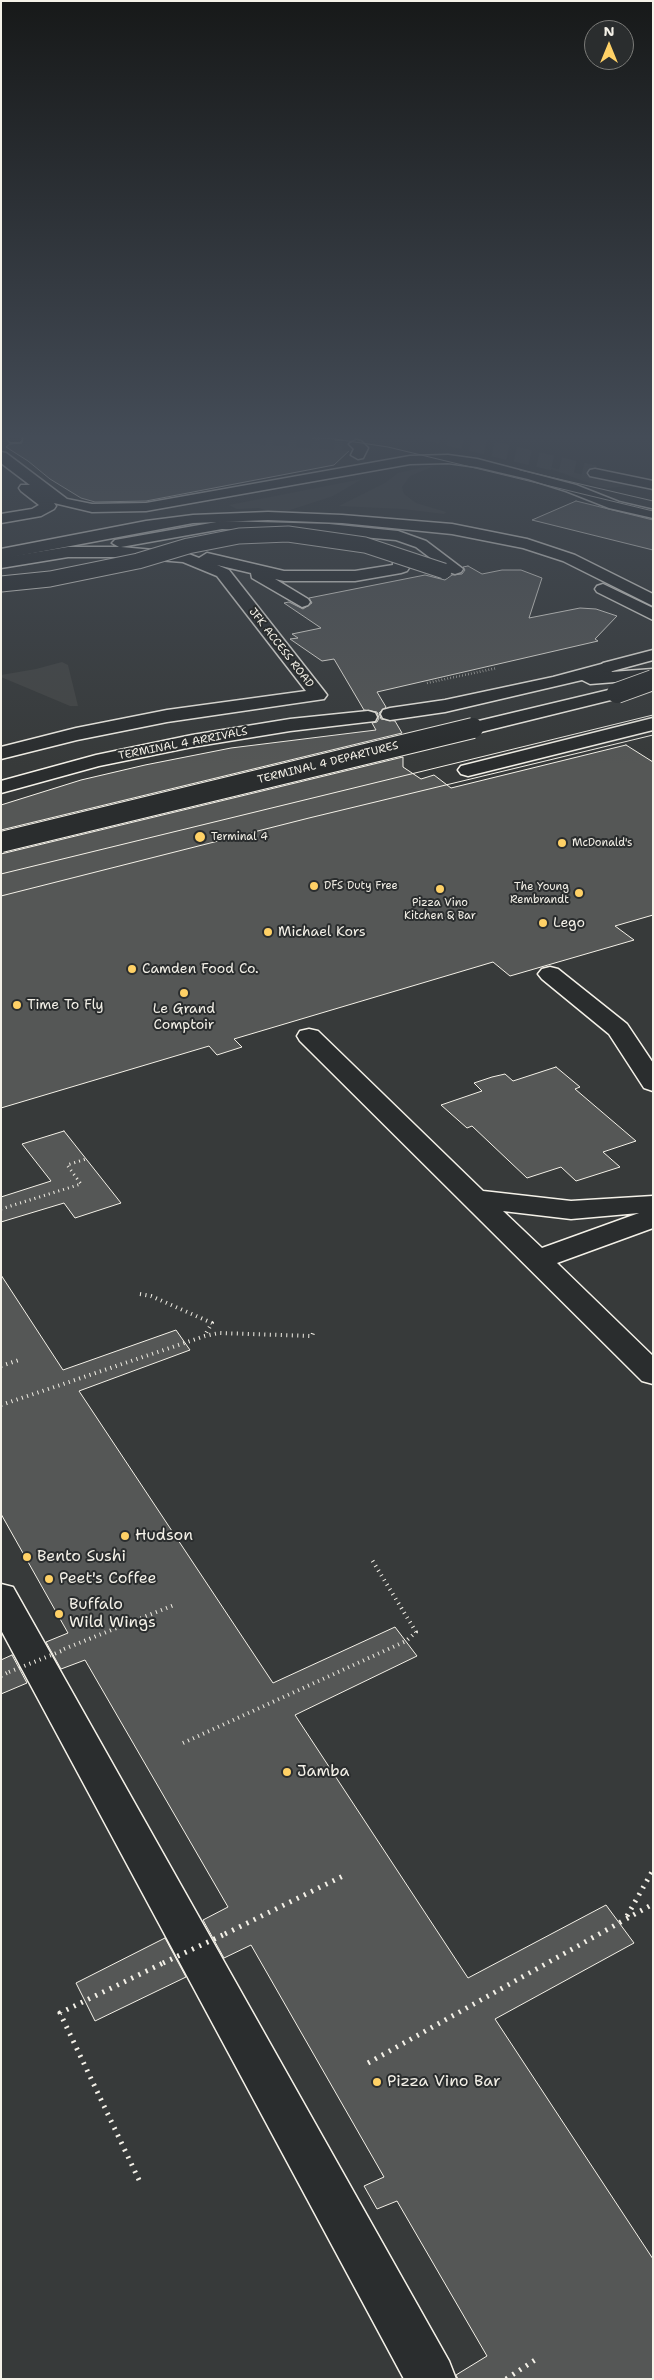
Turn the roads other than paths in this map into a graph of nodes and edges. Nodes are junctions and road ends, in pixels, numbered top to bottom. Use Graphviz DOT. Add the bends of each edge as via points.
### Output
graph roads {
  1 [pos="52,544"];
  2 [pos="113,544"];
  3 [pos="198,544"];
  4 [pos="365,544"];
  5 [pos="421,544"];
  6 [pos="505,544"];
  7 [pos="528,544"];
  8 [pos="552,544"];
  9 [pos="68,552"];
  10 [pos="1,554"];
  11 [pos="186,558"];
  12 [pos="401,562"];
  13 [pos="1,563"];
  14 [pos="248,569"];
  15 [pos="223,573"];
  16 [pos="1,584"];
  17 [pos="653,586"];
  18 [pos="653,601"];
  19 [pos="302,602"];
  20 [pos="653,615"];
  21 [pos="653,655"];
  22 [pos="653,674"];
  23 [pos="653,681"];
  24 [pos="556,682"];
  25 [pos="529,687"];
  26 [pos="390,714"];
  27 [pos="368,717"];
  28 [pos="653,724"];
  29 [pos="1,753"];
  30 [pos="468,770"];
  31 [pos="1,788"];
  32 [pos="1,842"];
  33 [pos="550,974"];
  34 [pos="309,1036"];
  35 [pos="653,1083"];
  36 [pos="473,1198"];
  37 [pos="653,1204"];
  38 [pos="653,1218"];
  39 [pos="537,1260"];
  40 [pos="653,1374"];
  41 [pos="1,1597"];
  42 [pos="431,2379"];
  1 -- 10 [label="main road"];
  2 -- 9 [label="main road, bridge"];
  3 -- 16 [label="main road, bridge" via="138,561 50,579"];
  4 -- 12 [label="main road, bridge"];
  5 -- 12 [label="main road, bridge" via="450,570"];
  6 -- 20 [label="main road" via="567,566"];
  7 -- 18 [label="main road" via="569,558"];
  8 -- 17 [label="main road"];
  9 -- 11 [label="main road" via="121,552"];
  9 -- 13 [label="main road"];
  11 -- 14 [label="main road" via="215,559"];
  11 -- 15 [label="main road"];
  12 -- 14 [label="main road" via="346,576 284,576"];
  14 -- 15 [label="main road"];
  14 -- 19 [label="main road"];
  15 -- 29 [label="main road, JFK ACCESS ROAD" via="318,695 159,717"];
  21 -- 24 [label="main road"];
  22 -- 24 [label="main road"];
  23 -- 25 [label="main road" via="570,692"];
  23 -- 32 [label="main road, TERMINAL 4 DEPARTURES, bridge" via="591,700"];
  24 -- 25 [label="main road"];
  25 -- 26 [label="main road"];
  27 -- 31 [label="main road, TERMINAL 4 ARRIVALS" via="281,726 186,742 86,764"];
  28 -- 30 [label="main road"];
  33 -- 35 [label="main road" via="618,1030"];
  34 -- 36 [label="main road"];
  36 -- 37 [label="main road" via="571,1210"];
  36 -- 39 [label="main road"];
  38 -- 39 [label="main road"];
  39 -- 40 [label="main road"];
  41 -- 42 [label="main road"];
}
